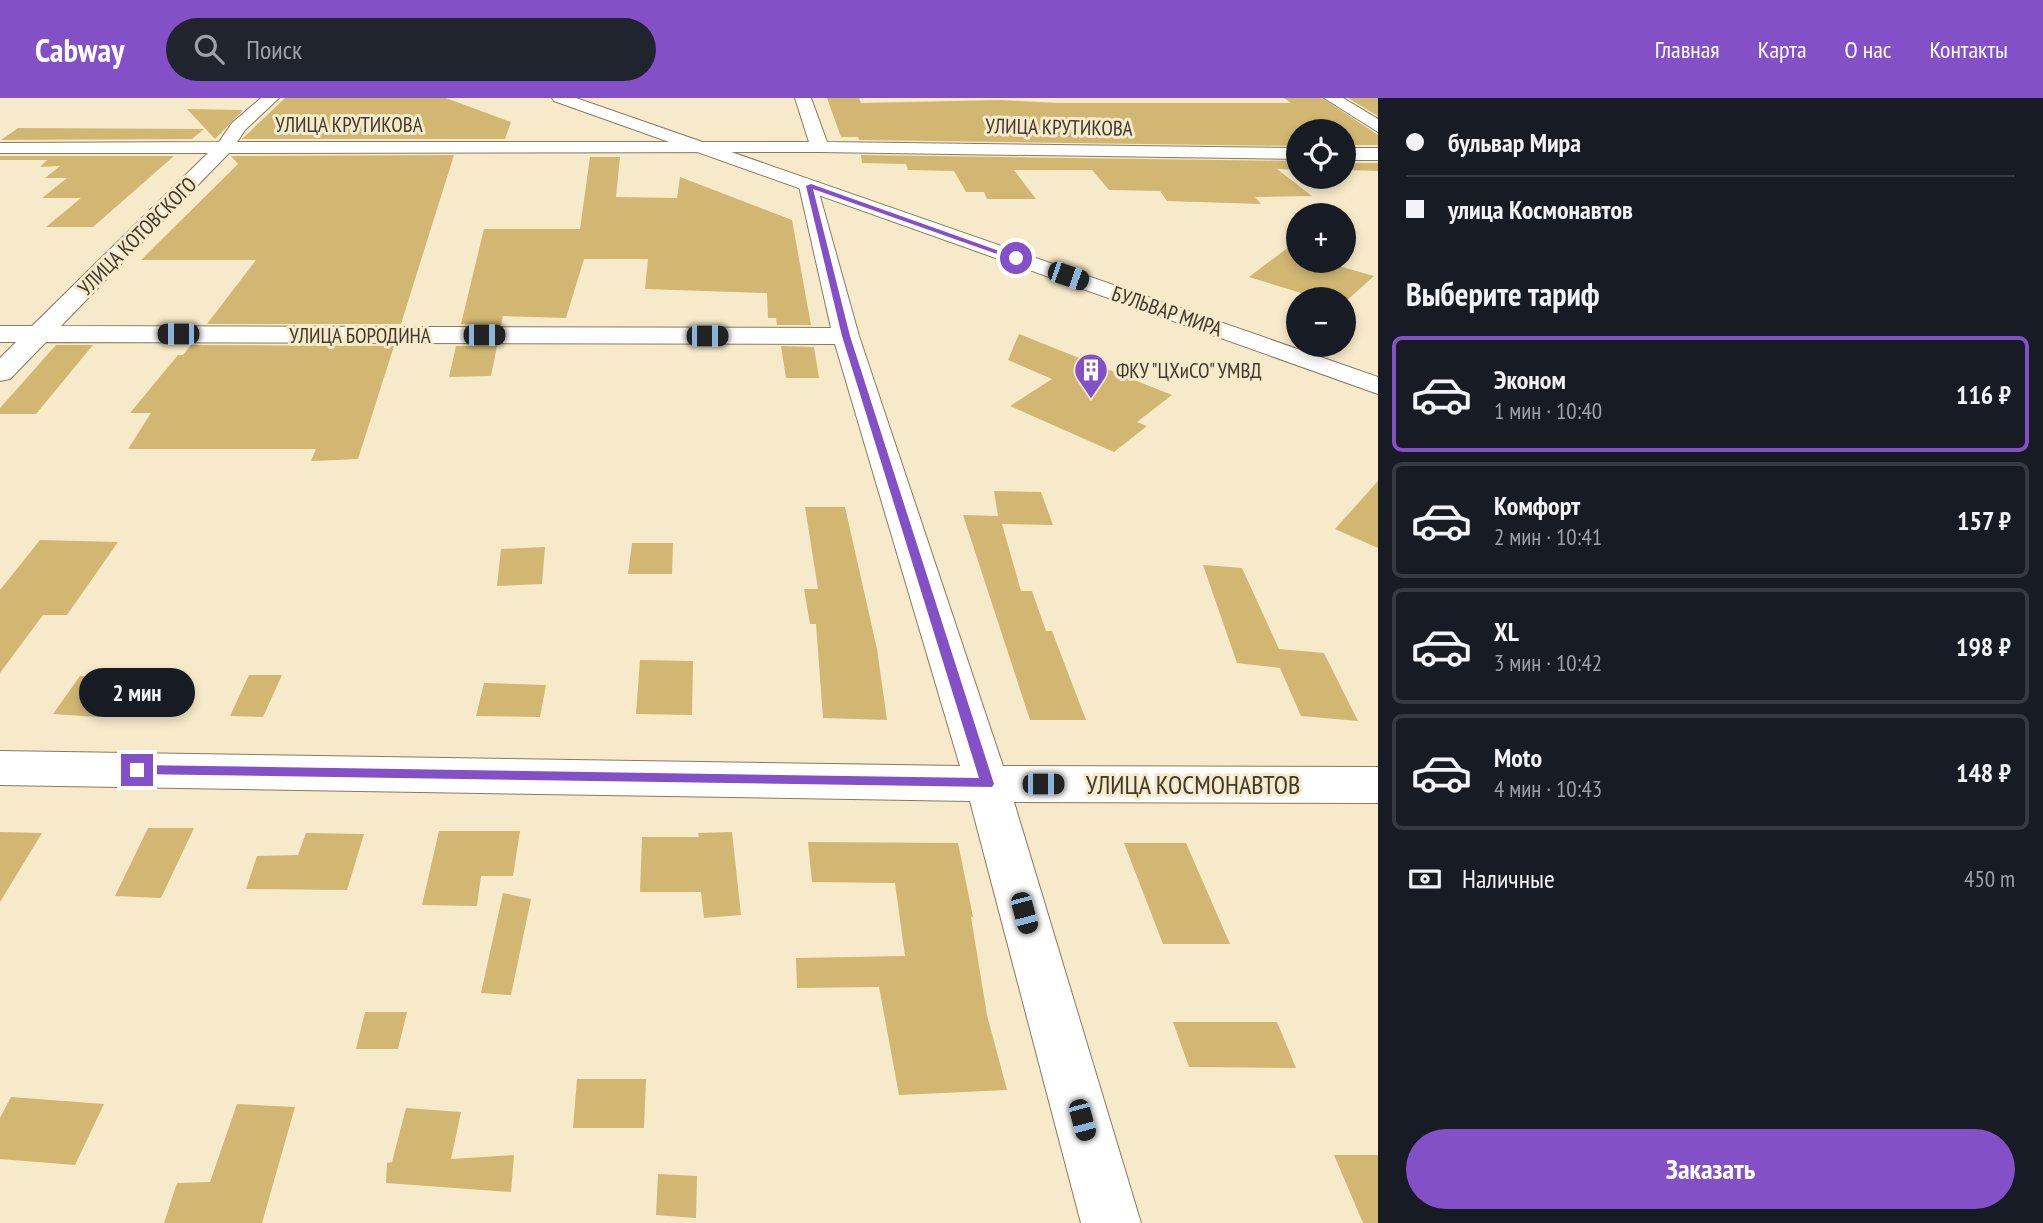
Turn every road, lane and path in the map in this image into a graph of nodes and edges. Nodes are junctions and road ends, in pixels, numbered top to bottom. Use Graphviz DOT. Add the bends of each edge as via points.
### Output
graph roads {
  1 [pos="271,98"];
  2 [pos="560,98"];
  3 [pos="803,98"];
  4 [pos="1332,98"];
  5 [pos="1378,127"];
  6 [pos="225,147"];
  7 [pos="699,147"];
  8 [pos="820,147"];
  9 [pos="0,148"];
  10 [pos="1286,153"];
  11 [pos="1356,154"];
  12 [pos="1378,155"];
  13 [pos="809,186"];
  14 [pos="0,334"];
  15 [pos="39,334"];
  16 [pos="846,336"];
  17 [pos="0,373"];
  18 [pos="1378,386"];
  19 [pos="0,768"];
  20 [pos="987,784"];
  21 [pos="1378,785"];
  22 [pos="1111,1223"];
  1 -- 6 [label="street, УЛИЦА КОТОВСКОГО" via="238,127"];
  2 -- 7 [label="street, БУЛЬВАР МИРА"];
  3 -- 8 [label="street"];
  4 -- 5 [label="street"];
  6 -- 7 [label="street, УЛИЦА КРУТИКОВА"];
  6 -- 9 [label="street, УЛИЦА КРУТИКОВА"];
  6 -- 15 [label="street, УЛИЦА КОТОВСКОГО"];
  7 -- 8 [label="street, УЛИЦА КРУТИКОВА"];
  7 -- 13 [label="street, БУЛЬВАР МИРА"];
  8 -- 10 [label="street, УЛИЦА КРУТИКОВА"];
  11 -- 12 [label="street"];
  13 -- 16 [label="street"];
  13 -- 18 [label="street, БУЛЬВАР МИРА"];
  14 -- 15 [label="street, УЛИЦА БОРОДИНА"];
  15 -- 16 [label="street, УЛИЦА БОРОДИНА"];
  15 -- 17 [label="street, УЛИЦА КОТОВСКОГО"];
  16 -- 20 [label="street"];
  19 -- 20 [label="street, УЛИЦА КОСМОНАВТОВ"];
  20 -- 21 [label="street, УЛИЦА КОСМОНАВТОВ"];
  20 -- 22 [label="street"];
}
